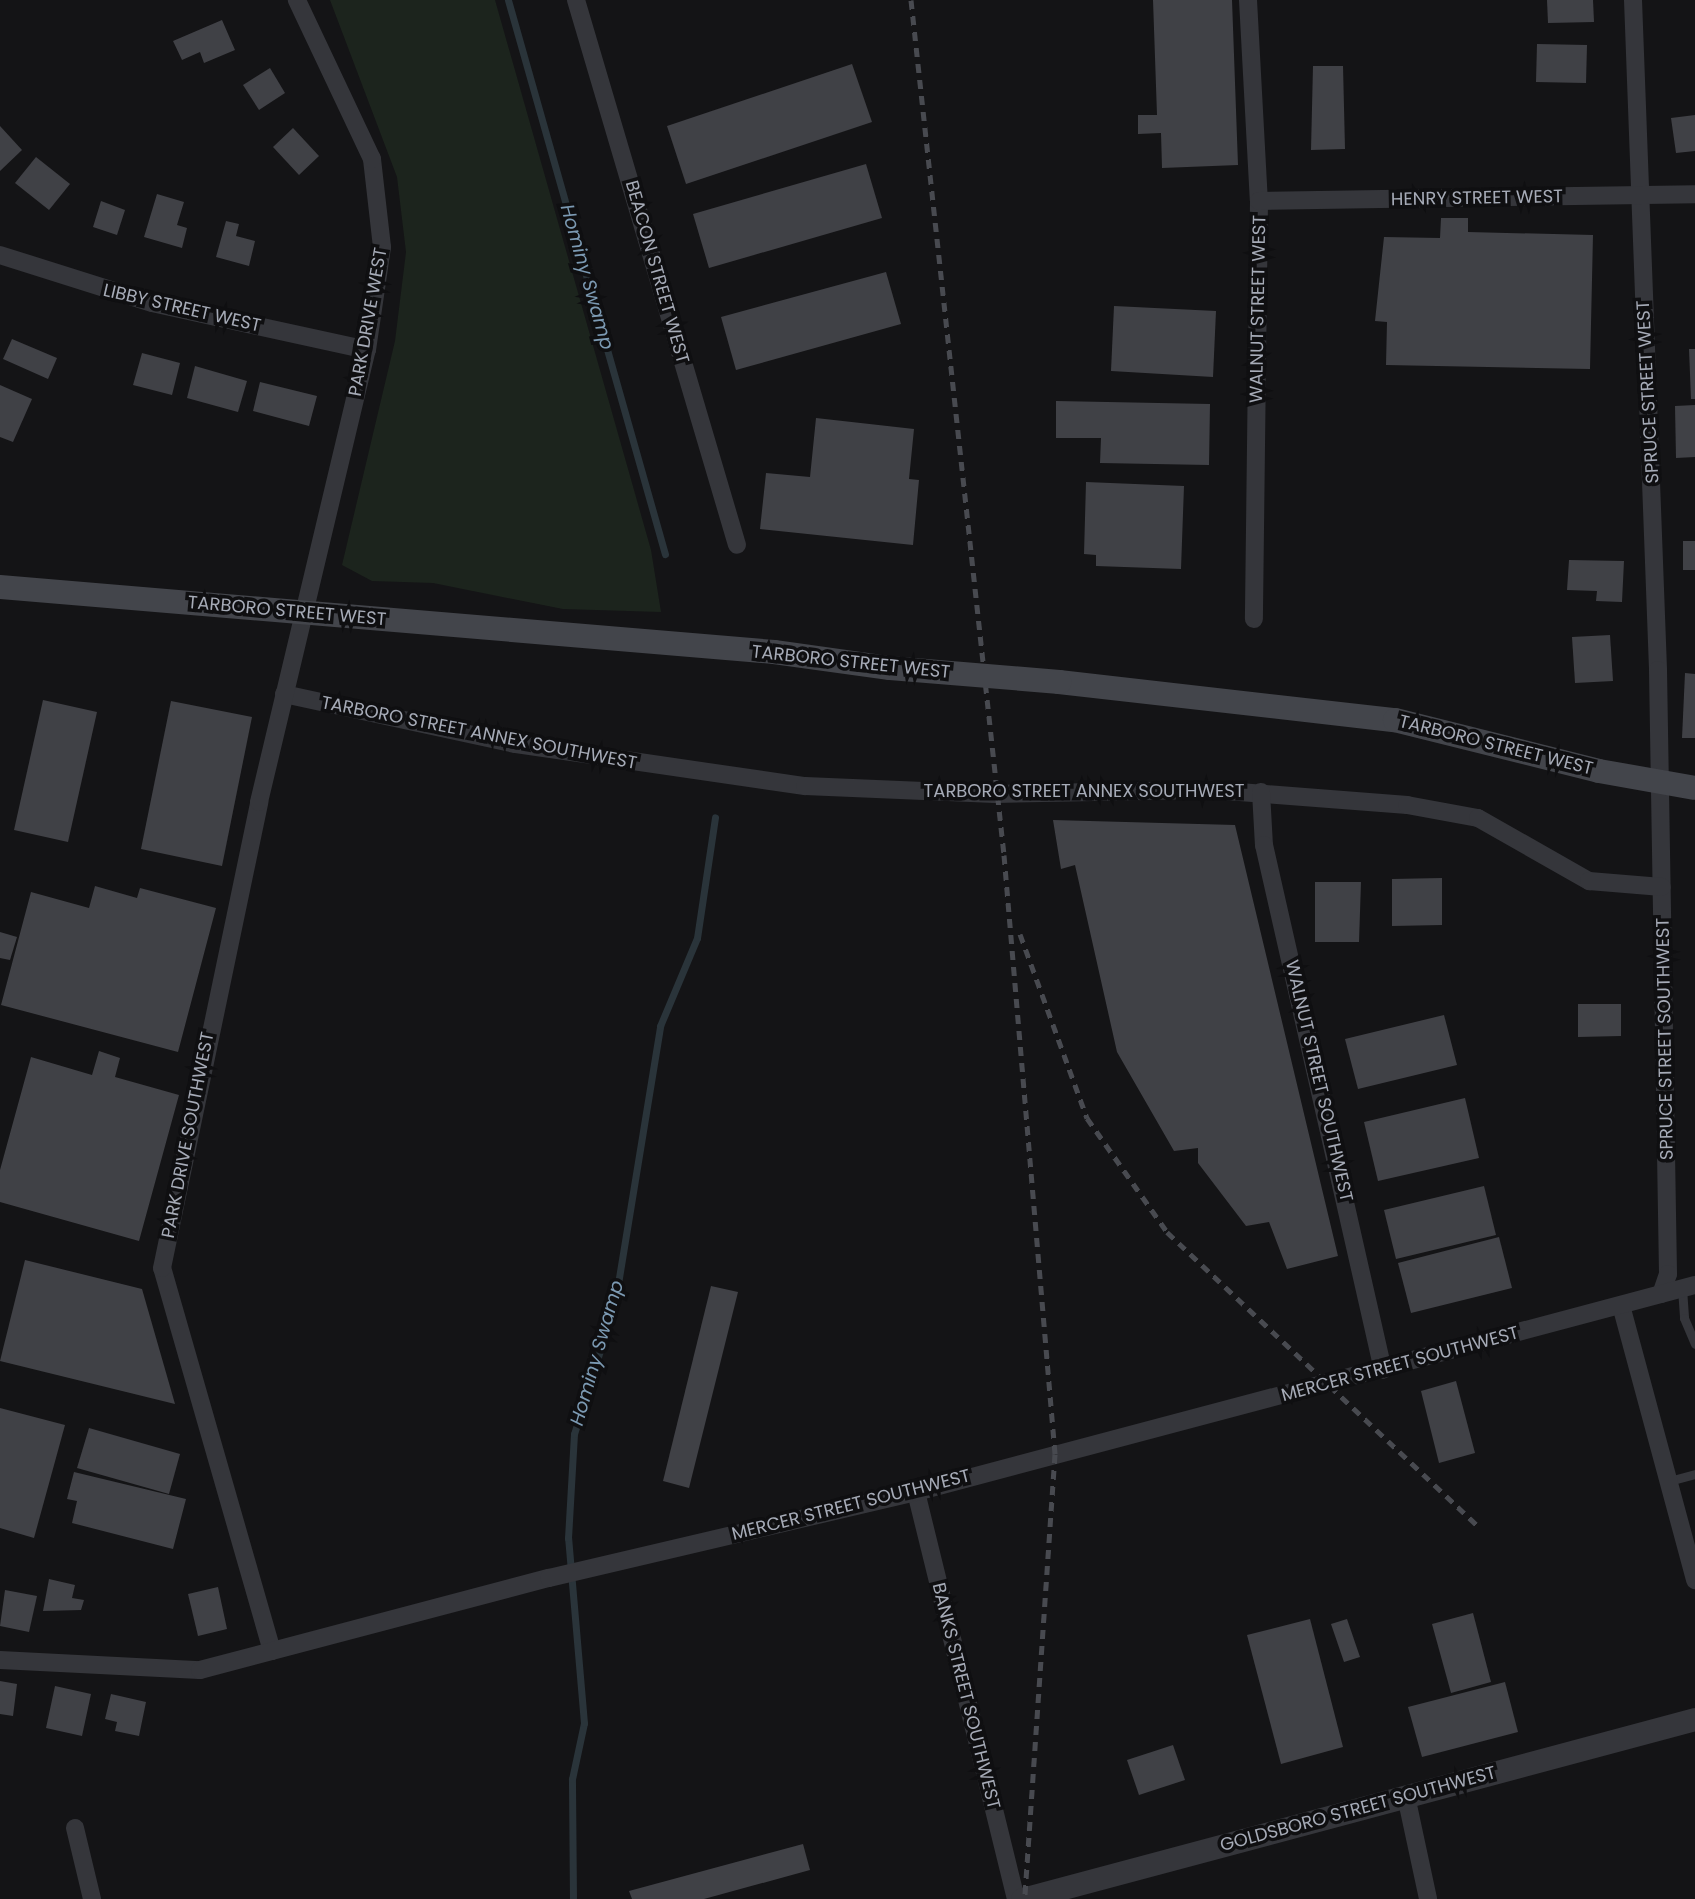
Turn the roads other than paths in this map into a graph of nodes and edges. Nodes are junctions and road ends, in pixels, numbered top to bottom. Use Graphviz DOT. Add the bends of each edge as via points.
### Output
graph roads {
  1 [pos="297,0"];
  2 [pos="576,0"];
  3 [pos="1248,0"];
  4 [pos="1633,0"];
  5 [pos="1695,194"];
  6 [pos="1640,195"];
  7 [pos="1259,201"];
  8 [pos="0,255"];
  9 [pos="367,349"];
  10 [pos="737,545"];
  11 [pos="0,587"];
  12 [pos="301,612"];
  13 [pos="1254,619"];
  14 [pos="284,694"];
  15 [pos="1660,784"];
  16 [pos="1695,788"];
  17 [pos="1261,792"];
  18 [pos="1662,887"];
  19 [pos="1688,1287"];
  20 [pos="1661,1294"];
  21 [pos="1622,1309"];
  22 [pos="1695,1344"];
  23 [pos="1383,1370"];
  24 [pos="1695,1474"];
  25 [pos="1669,1481"];
  26 [pos="916,1492"];
  27 [pos="1695,1580"];
  28 [pos="272,1651"];
  29 [pos="0,1660"];
  30 [pos="1695,1719"];
  31 [pos="1406,1796"];
  32 [pos="75,1828"];
  33 [pos="1035,1897"];
  34 [pos="92,1899"];
  35 [pos="1016,1899"];
  36 [pos="1429,1899"];
  1 -- 9 [label="street, PARK DRIVE WEST" via="367,148 380,194 382,247"];
  2 -- 10 [label="street, BEACON STREET WEST"];
  3 -- 7 [label="street, WALNUT STREET WEST"];
  4 -- 6 [label="street, SPRUCE STREET WEST"];
  5 -- 6 [label="street, HENRY STREET WEST"];
  6 -- 7 [label="street, HENRY STREET WEST"];
  6 -- 15 [label="street, SPRUCE STREET WEST"];
  7 -- 13 [label="street, WALNUT STREET WEST"];
  8 -- 9 [label="street, LIBBY STREET WEST" via="152,303"];
  9 -- 12 [label="street, PARK DRIVE WEST"];
  11 -- 12 [label="main road, TARBORO STREET WEST"];
  12 -- 14 [label="street, PARK DRIVE SOUTHWEST"];
  12 -- 15 [label="main road, TARBORO STREET WEST, bridge" via="1059,682 1395,720"];
  14 -- 17 [label="street, TARBORO STREET ANNEX SOUTHWEST" via="516,744 805,786 995,794"];
  14 -- 28 [label="street, PARK DRIVE SOUTHWEST" via="162,1268"];
  15 -- 16 [label="main road, TARBORO STREET WEST"];
  15 -- 18 [label="street, SPRUCE STREET SOUTHWEST"];
  17 -- 18 [label="street, TARBORO STREET ANNEX SOUTHWEST" via="1478,818 1589,881"];
  17 -- 23 [label="street, WALNUT STREET SOUTHWEST" via="1264,845"];
  18 -- 20 [label="street, SPRUCE STREET SOUTHWEST" via="1668,1274"];
  19 -- 20 [label="street, MERCER STREET SOUTHWEST"];
  19 -- 22 [label="lane" via="1684,1318"];
  20 -- 21 [label="street, MERCER STREET SOUTHWEST"];
  21 -- 23 [label="street, MERCER STREET SOUTHWEST"];
  21 -- 25 [label="street"];
  23 -- 26 [label="street, MERCER STREET SOUTHWEST"];
  24 -- 25 [label="lane"];
  25 -- 27 [label="street"];
  26 -- 28 [label="street, MERCER STREET SOUTHWEST" via="549,1578"];
  26 -- 35 [label="street, BANKS STREET SOUTHWEST"];
  28 -- 29 [label="street, MERCER STREET SOUTHWEST" via="180,1672"];
  30 -- 31 [label="street, GOLDSBORO STREET SOUTHWEST"];
  31 -- 33 [label="street, GOLDSBORO STREET SOUTHWEST"];
  31 -- 36 [label="street"];
  32 -- 34 [label="street"];
}
